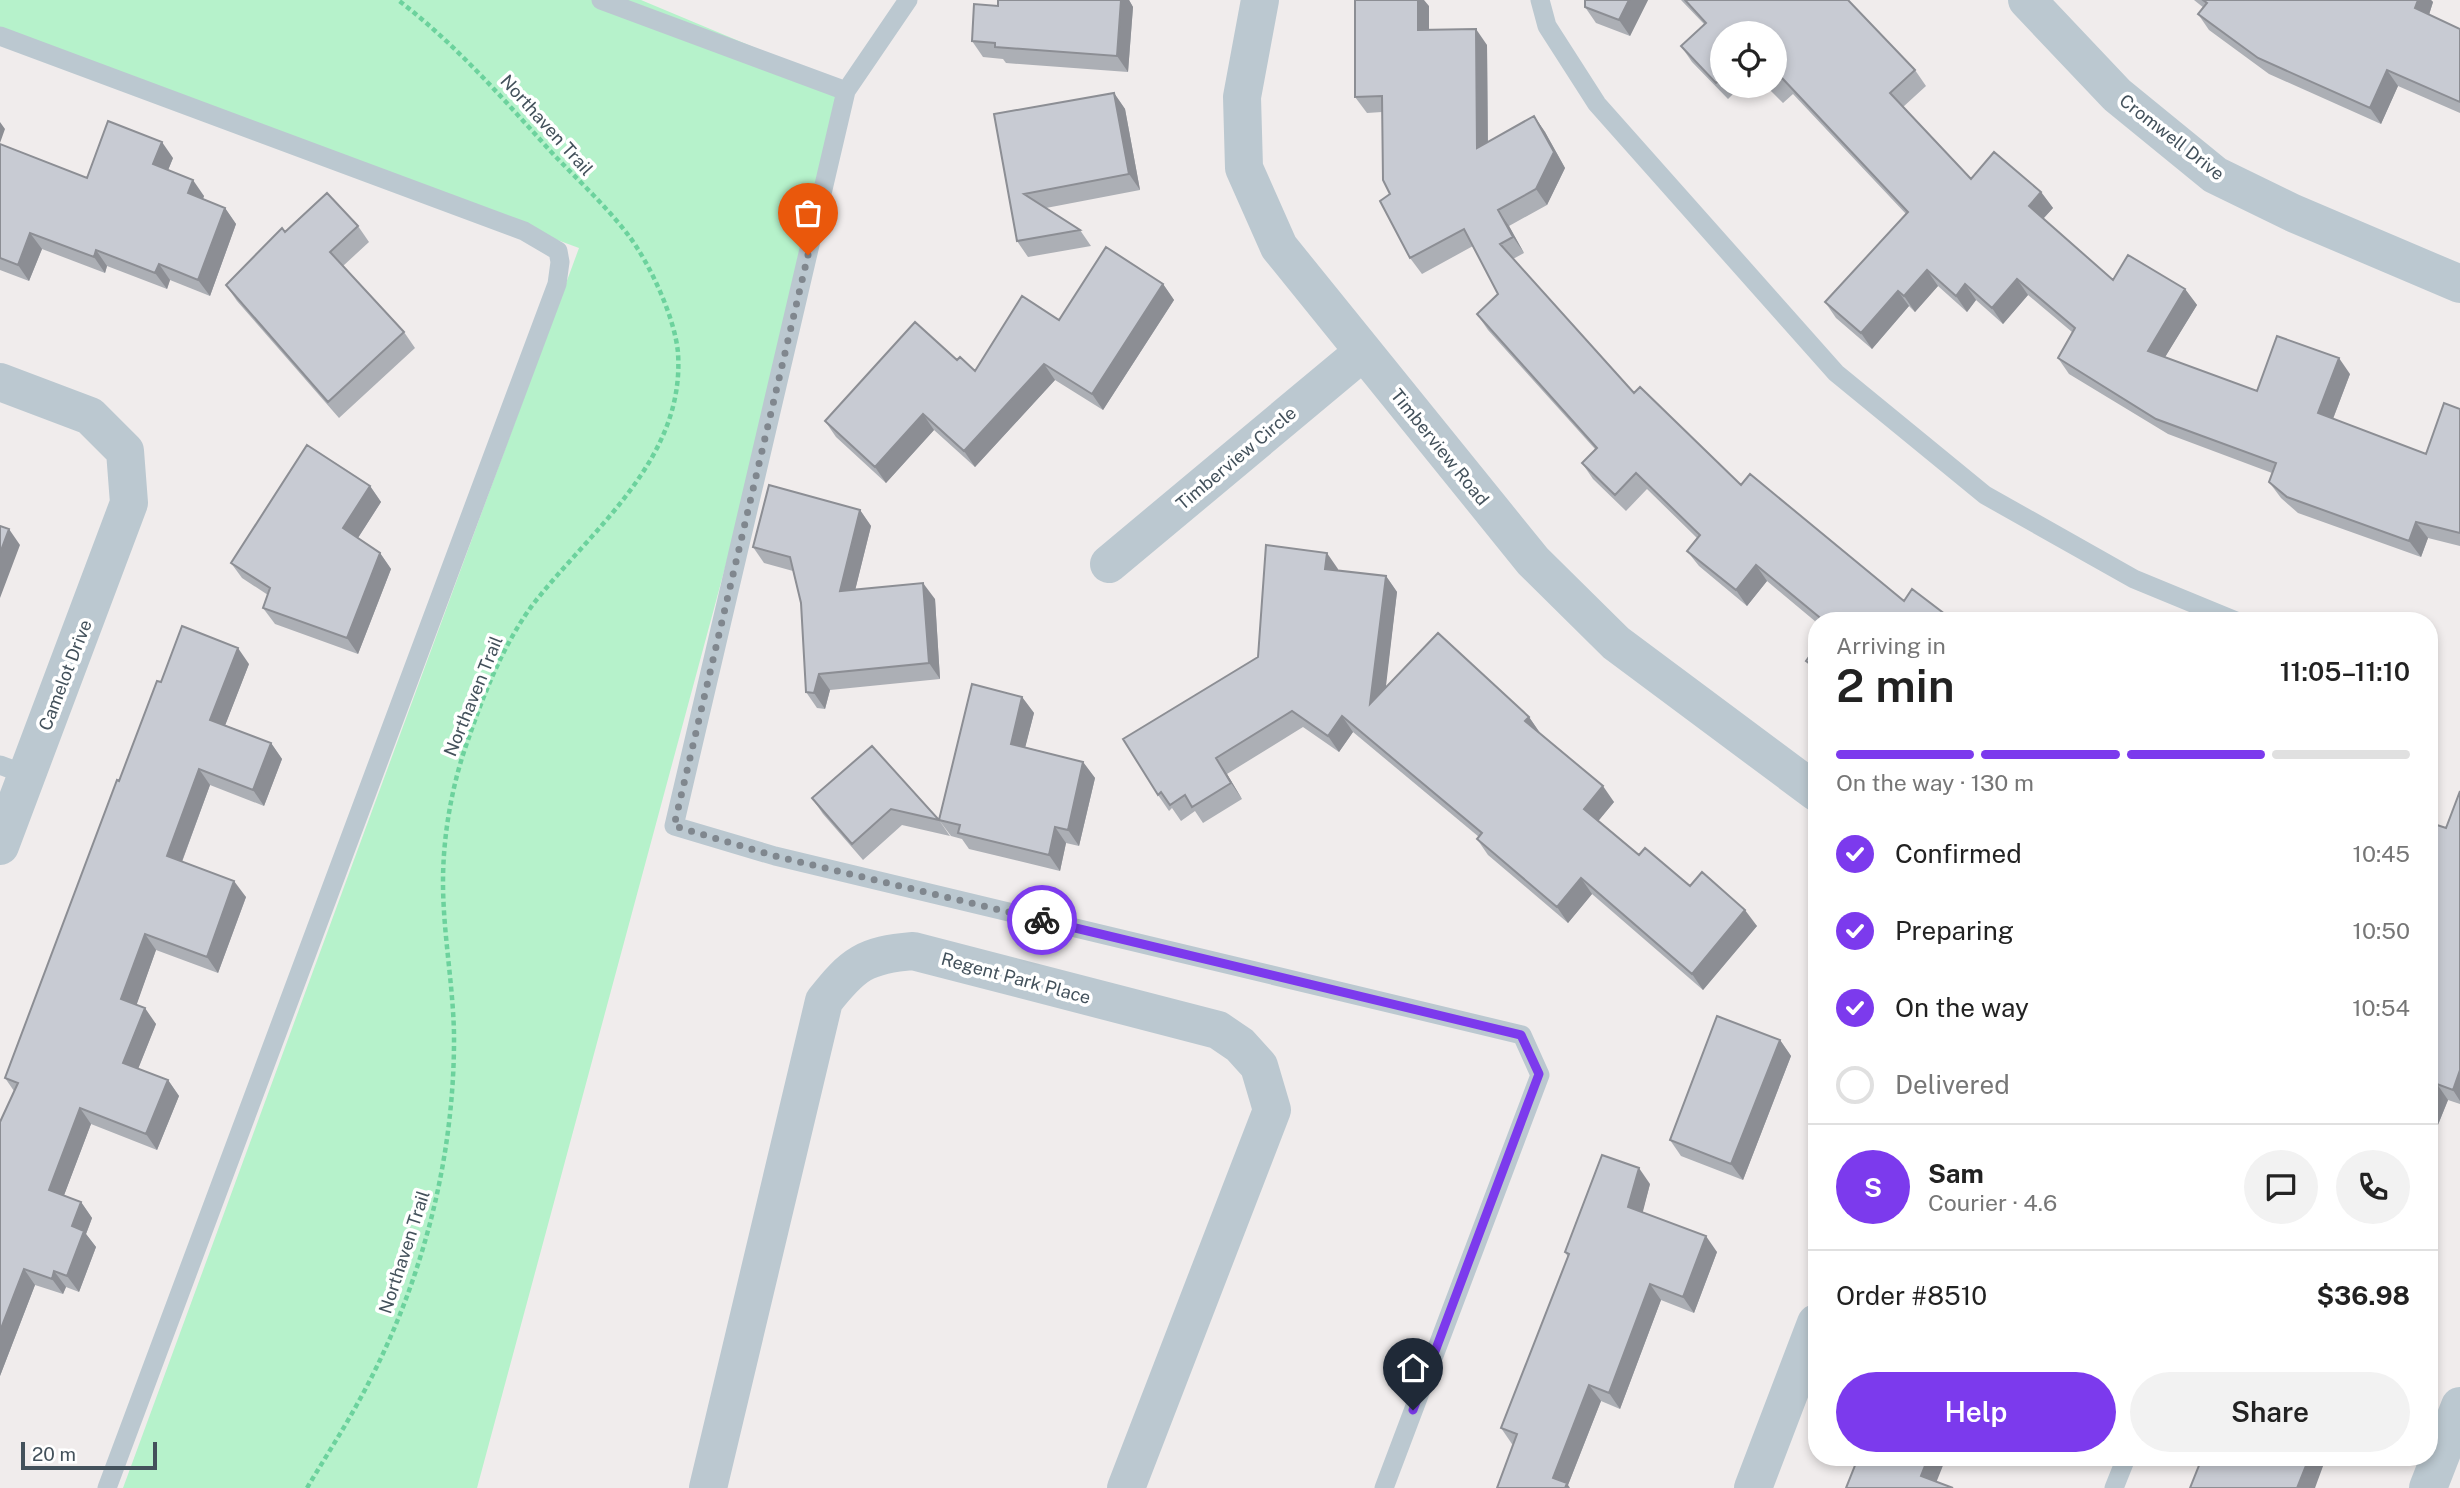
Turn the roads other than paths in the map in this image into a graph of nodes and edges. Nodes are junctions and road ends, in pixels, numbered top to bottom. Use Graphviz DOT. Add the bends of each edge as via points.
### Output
graph roads {
  1 [pos="601,0"];
  2 [pos="908,0"];
  3 [pos="1260,0"];
  4 [pos="1540,0"];
  5 [pos="2027,0"];
  6 [pos="0,36"];
  7 [pos="846,91"];
  8 [pos="2460,284"];
  9 [pos="1363,352"];
  10 [pos="0,382"];
  11 [pos="1109,564"];
  12 [pos="2214,612"];
  13 [pos="14,770"];
  14 [pos="1808,786"];
  15 [pos="0,846"];
  16 [pos="1808,1344"];
  17 [pos="2460,1406"];
  18 [pos="2438,1462"];
  19 [pos="2123,1466"];
  20 [pos="2437,1466"];
  21 [pos="107,1488"];
  22 [pos="708,1488"];
  23 [pos="1126,1488"];
  24 [pos="1384,1488"];
  25 [pos="1753,1488"];
  26 [pos="2114,1488"];
  27 [pos="2428,1488"];
  1 -- 7 [label="lane"];
  2 -- 7 [label="lane"];
  3 -- 9 [label="street, Timberview Road" via="1242,97 1244,168 1279,247"];
  4 -- 12 [label="lane" via="1547,26 1597,104 1836,373 1985,495 2134,579"];
  5 -- 8 [label="street, Cromwell Drive" via="2117,95 2215,175"];
  6 -- 21 [label="lane" via="524,231 558,251 560,262 557,284"];
  7 -- 24 [label="lane" via="674,826 775,856 1521,1035 1539,1074"];
  9 -- 11 [label="street, Timberview Circle"];
  9 -- 14 [label="street, Timberview Road" via="1533,562 1616,643"];
  10 -- 13 [label="street, Camelot Drive" via="90,415 125,451 129,503"];
  13 -- 15 [label="street, Camelot Drive"];
  16 -- 25 [label="street"];
  17 -- 18 [label="street"];
  19 -- 26 [label="lane"];
  20 -- 27 [label="street"];
  22 -- 23 [label="street, Regent Park Place" via="824,1001 847,972 882,954 913,951 1218,1030 1259,1066 1272,1110"];
}
